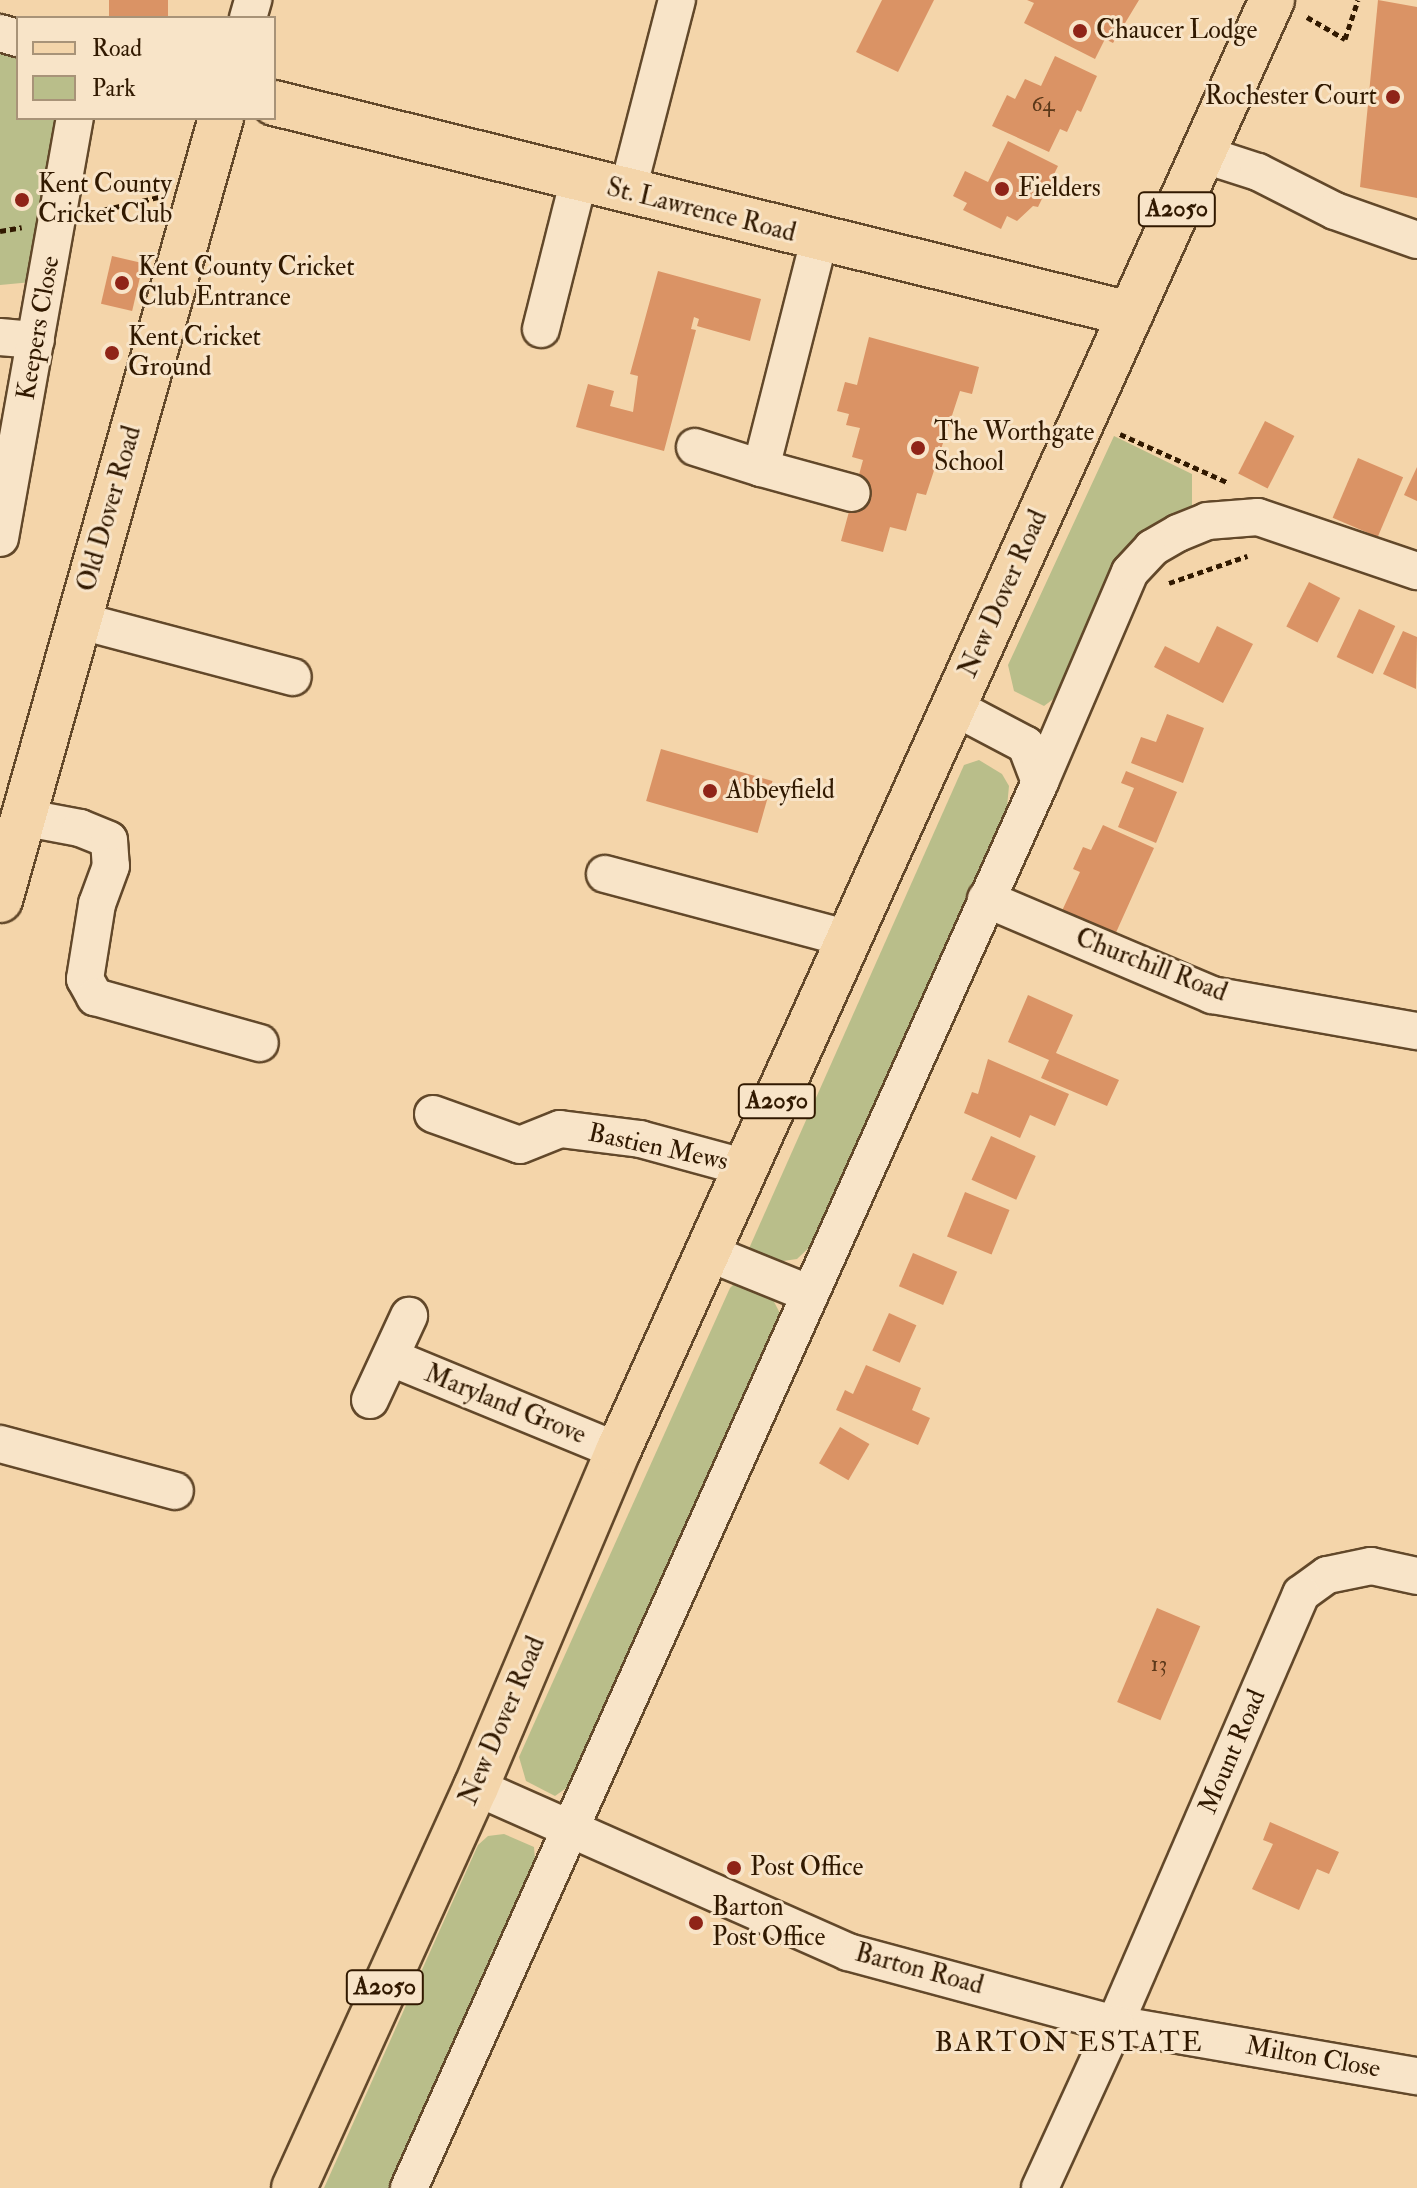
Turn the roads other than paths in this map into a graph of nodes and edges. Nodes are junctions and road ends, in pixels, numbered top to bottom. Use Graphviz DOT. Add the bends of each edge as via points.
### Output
graph roads {
  1 [pos="677,0"];
  2 [pos="1282,4"];
  3 [pos="276,103"];
  4 [pos="75,120"];
  5 [pos="220,120"];
  6 [pos="1202,154"];
  7 [pos="579,179"];
  8 [pos="627,193"];
  9 [pos="1417,240"];
  10 [pos="819,241"];
  11 [pos="1130,314"];
  12 [pos="541,329"];
  13 [pos="0,337"];
  14 [pos="36,340"];
  15 [pos="695,447"];
  16 [pos="761,468"];
  17 [pos="852,493"];
  18 [pos="0,538"];
  19 [pos="1417,571"];
  20 [pos="77,620"];
  21 [pos="293,677"];
  22 [pos="1074,694"];
  23 [pos="954,707"];
  24 [pos="1026,745"];
  25 [pos="1040,782"];
  26 [pos="27,818"];
  27 [pos="605,874"];
  28 [pos="986,899"];
  29 [pos="0,900"];
  30 [pos="850,939"];
  31 [pos="1417,1031"];
  32 [pos="260,1043"];
  33 [pos="433,1114"];
  34 [pos="747,1168"];
  35 [pos="709,1253"];
  36 [pos="810,1294"];
  37 [pos="409,1316"];
  38 [pos="392,1358"];
  39 [pos="370,1400"];
  40 [pos="0,1444"];
  41 [pos="618,1451"];
  42 [pos="175,1491"];
  43 [pos="1417,1576"];
  44 [pos="476,1787"];
  45 [pos="569,1832"];
  46 [pos="1115,2024"];
  47 [pos="1417,2076"];
  48 [pos="294,2188"];
  49 [pos="409,2188"];
  50 [pos="1040,2188"];
  1 -- 8 [label="street"];
  2 -- 6 [label="main road, New Dover Road / A2050"];
  3 -- 7 [label="main road, St. Lawrence Road"];
  4 -- 14 [label="street, Keepers Close"];
  5 -- 20 [label="main road, Old Dover Road"];
  6 -- 9 [label="street" via="1258,172 1335,211"];
  6 -- 11 [label="main road, New Dover Road / A2050"];
  7 -- 8 [label="main road, St. Lawrence Road"];
  7 -- 12 [label="street"];
  8 -- 10 [label="main road, St. Lawrence Road"];
  10 -- 11 [label="main road, St. Lawrence Road"];
  10 -- 16 [label="street"];
  11 -- 23 [label="main road, New Dover Road / A2050"];
  13 -- 14 [label="street"];
  14 -- 18 [label="street, Keepers Close"];
  15 -- 16 [label="street"];
  16 -- 17 [label="street"];
  19 -- 22 [label="street" via="1258,517 1207,521 1152,548 1130,572"];
  20 -- 21 [label="street"];
  20 -- 26 [label="main road, Old Dover Road"];
  22 -- 24 [label="street"];
  22 -- 25 [label="street"];
  23 -- 24 [label="street, New Dover Road"];
  23 -- 30 [label="main road, New Dover Road / A2050"];
  24 -- 25 [label="street"];
  25 -- 28 [label="street"];
  26 -- 29 [label="main road, Old Dover Road"];
  26 -- 32 [label="street" via="80,828 109,840 111,866 97,904 85,979 95,997"];
  27 -- 30 [label="street"];
  28 -- 31 [label="street, Churchill Road" via="1212,995"];
  28 -- 36 [label="street"];
  30 -- 34 [label="main road, New Dover Road / A2050"];
  33 -- 34 [label="street, Bastien Mews" via="520,1145 560,1129 640,1139"];
  34 -- 35 [label="main road, New Dover Road / A2050"];
  35 -- 36 [label="street"];
  35 -- 41 [label="main road, New Dover Road / A2050"];
  36 -- 45 [label="street"];
  37 -- 38 [label="street, Maryland Grove"];
  38 -- 39 [label="street, Maryland Grove"];
  38 -- 41 [label="street, Maryland Grove"];
  40 -- 42 [label="street"];
  41 -- 44 [label="main road, New Dover Road / A2050"];
  43 -- 46 [label="street, Mount Road" via="1371,1566 1327,1575 1301,1594"];
  44 -- 45 [label="street, Barton Road"];
  44 -- 48 [label="main road, New Dover Road / A2050"];
  45 -- 46 [label="street, Barton Road" via="848,1952"];
  45 -- 49 [label="street"];
  46 -- 47 [label="street, Milton Close"];
  46 -- 50 [label="street"];
}
